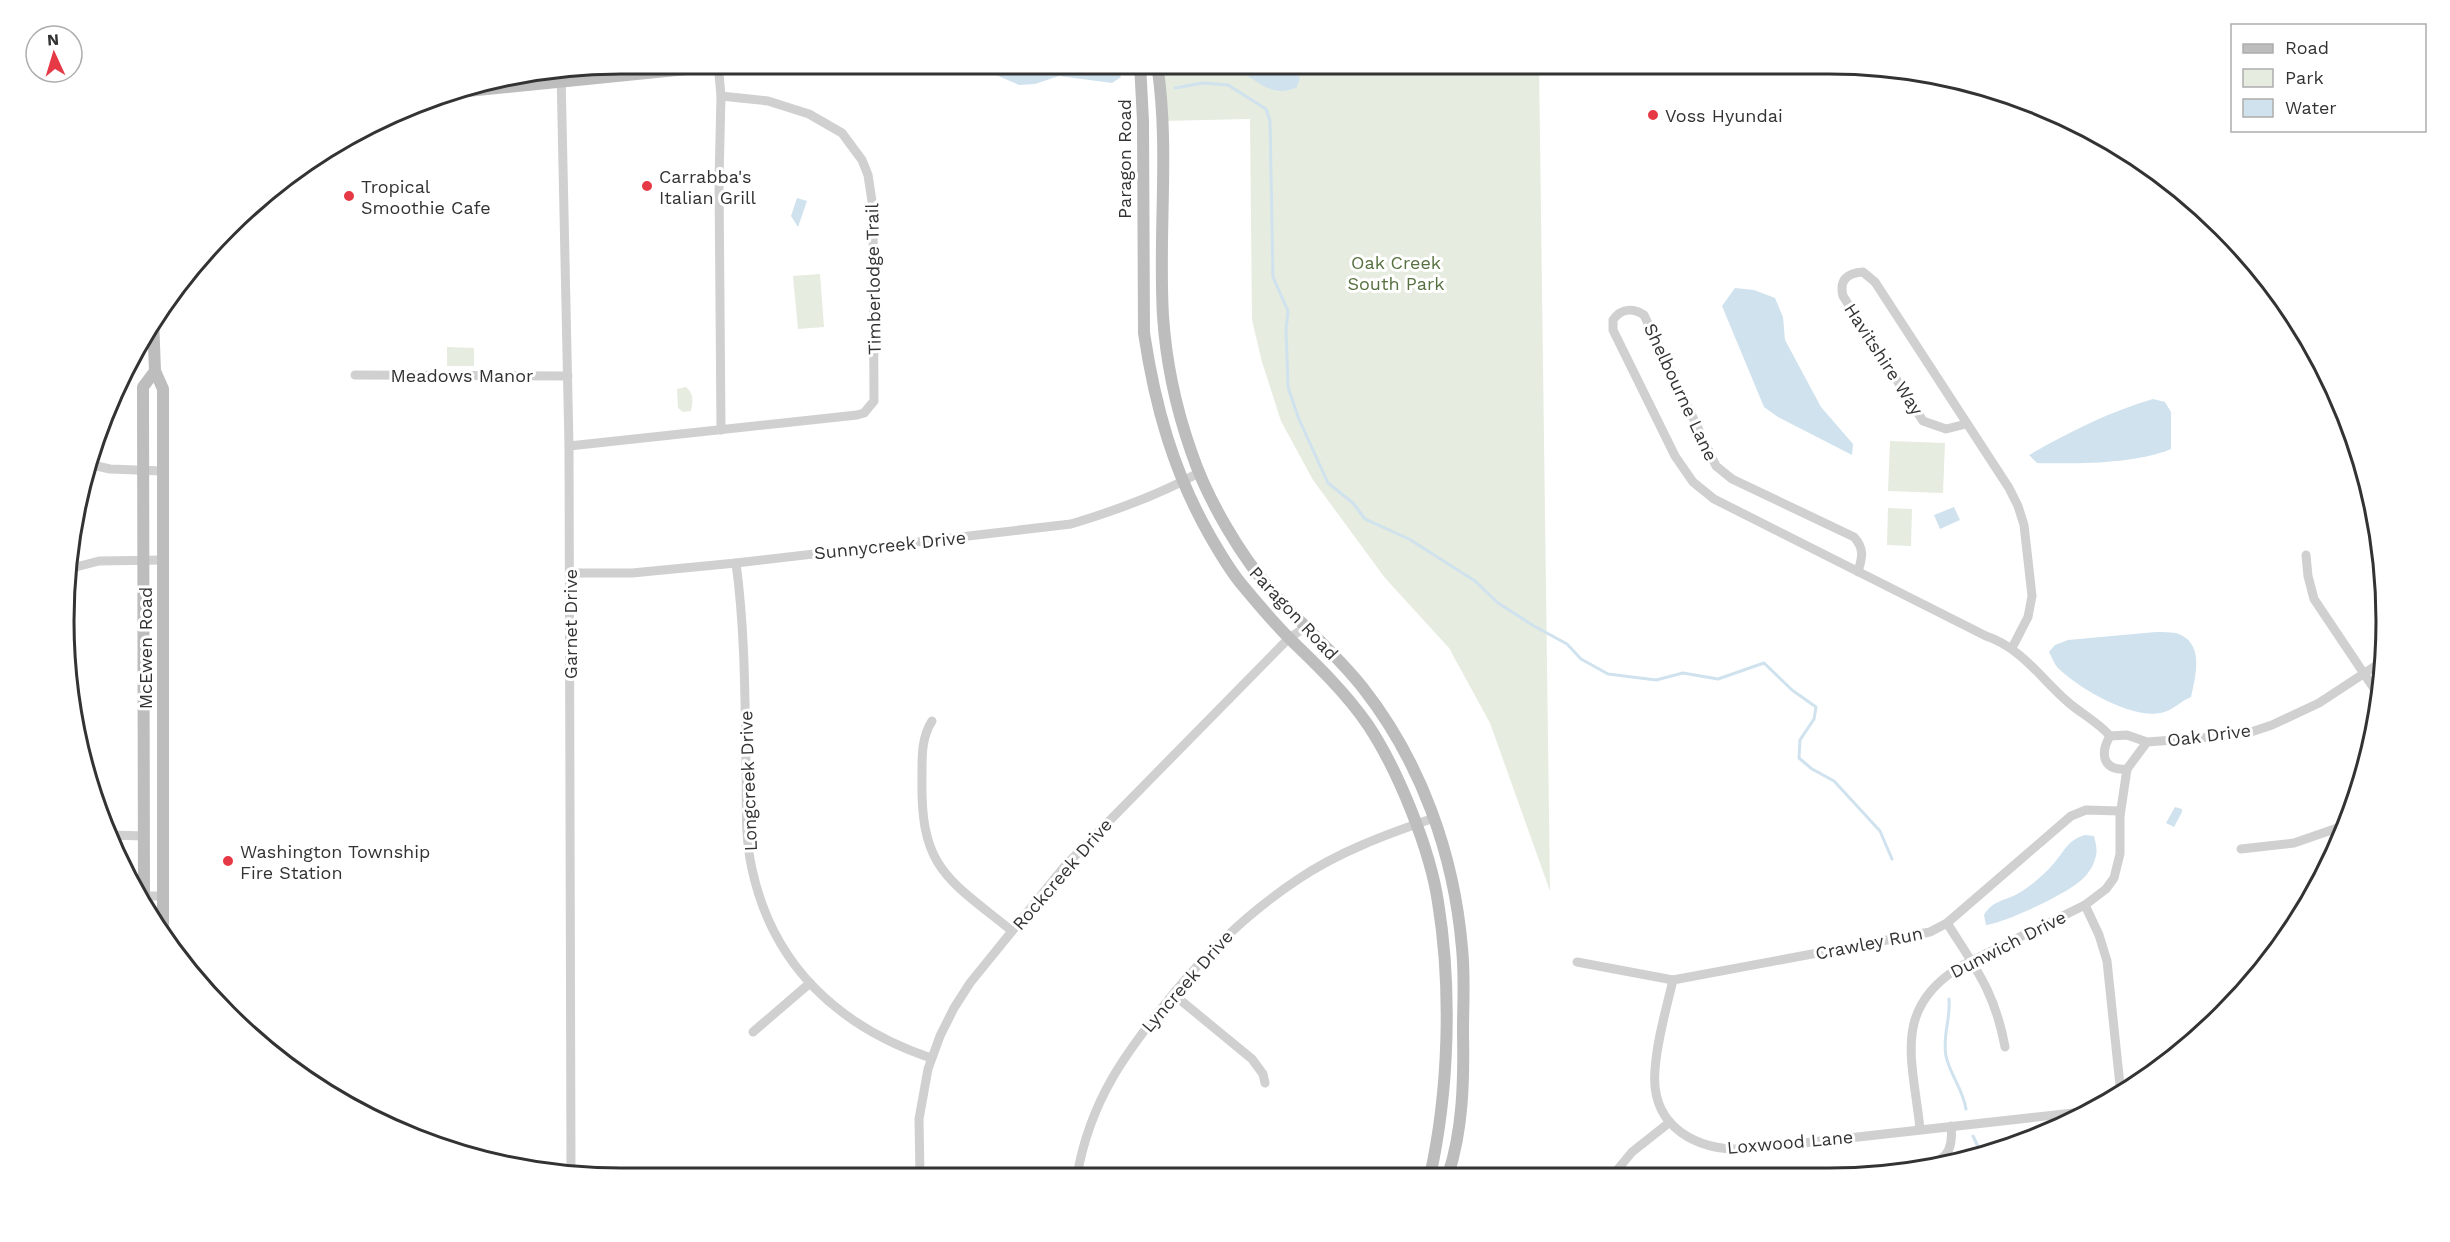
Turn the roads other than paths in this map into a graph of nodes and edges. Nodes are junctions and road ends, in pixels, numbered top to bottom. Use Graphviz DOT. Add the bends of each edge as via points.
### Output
graph roads {
  1 [pos="604,74"];
  2 [pos="719,74"];
  3 [pos="1141,74"];
  4 [pos="1158,74"];
  5 [pos="562,78"];
  6 [pos="512,84"];
  7 [pos="721,96"];
  8 [pos="154,336"];
  9 [pos="155,371"];
  10 [pos="355,375"];
  11 [pos="568,376"];
  12 [pos="1966,424"];
  13 [pos="721,430"];
  14 [pos="569,446"];
  15 [pos="96,466"];
  16 [pos="163,471"];
  17 [pos="145,472"];
  18 [pos="1200,472"];
  19 [pos="1182,482"];
  20 [pos="2306,555"];
  21 [pos="163,560"];
  22 [pos="143,561"];
  23 [pos="736,563"];
  24 [pos="77,567"];
  25 [pos="1858,572"];
  26 [pos="570,573"];
  27 [pos="1306,627"];
  28 [pos="1289,638"];
  29 [pos="2012,648"];
  30 [pos="2374,667"];
  31 [pos="2364,674"];
  32 [pos="2372,686"];
  33 [pos="932,720"];
  34 [pos="2110,736"];
  35 [pos="2147,742"];
  36 [pos="2127,770"];
  37 [pos="2120,811"];
  38 [pos="1434,818"];
  39 [pos="1415,825"];
  40 [pos="2336,829"];
  41 [pos="117,835"];
  42 [pos="144,836"];
  43 [pos="2241,849"];
  44 [pos="143,888"];
  45 [pos="163,896"];
  46 [pos="149,897"];
  47 [pos="2085,905"];
  48 [pos="163,920"];
  49 [pos="1947,924"];
  50 [pos="1012,932"];
  51 [pos="1970,961"];
  52 [pos="1577,962"];
  53 [pos="1673,980"];
  54 [pos="810,983"];
  55 [pos="1173,994"];
  56 [pos="753,1032"];
  57 [pos="2005,1047"];
  58 [pos="932,1058"];
  59 [pos="1265,1083"];
  60 [pos="2120,1084"];
  61 [pos="2068,1113"];
  62 [pos="1670,1122"];
  63 [pos="1951,1126"];
  64 [pos="1920,1129"];
  65 [pos="1943,1156"];
  66 [pos="1914,1158"];
  67 [pos="1915,1161"];
  68 [pos="571,1166"];
  69 [pos="920,1168"];
  70 [pos="1079,1168"];
  71 [pos="1432,1168"];
  72 [pos="1449,1168"];
  73 [pos="1619,1168"];
  1 -- 5 [label="street"];
  2 -- 7 [label="street"];
  3 -- 19 [label="street, Paragon Road" via="1144,333 1166,438"];
  4 -- 18 [label="street, Paragon Road" via="1162,108 1163,316 1171,377"];
  5 -- 6 [label="street"];
  5 -- 11 [label="street, Garnet Drive"];
  7 -- 13 [label="street"];
  7 -- 13 [label="street, Timberlodge Trail" via="768,101 809,114 842,133 862,160 873,208 876,396 871,408 857,416"];
  8 -- 9 [label="street, McEwen Road"];
  9 -- 16 [label="street, McEwen Road" via="163,389"];
  9 -- 17 [label="street, McEwen Road" via="143,387"];
  10 -- 11 [label="street, Meadows Manor"];
  11 -- 14 [label="street, Garnet Drive"];
  12 -- 12 [label="street, Havitshire Way" via="1875,282 1863,272 1845,277 1843,296 1923,421 1946,429"];
  12 -- 29 [label="street, Havitshire Way" via="2009,488 2024,525 2031,605"];
  13 -- 14 [label="street, Timberlodge Trail"];
  14 -- 26 [label="street, Garnet Drive"];
  15 -- 17 [label="street"];
  16 -- 17 [label="street"];
  16 -- 21 [label="street, McEwen Road"];
  17 -- 22 [label="street, McEwen Road"];
  18 -- 19 [label="street, Sunnycreek Drive"];
  18 -- 27 [label="street, Paragon Road" via="1226,527 1273,593"];
  19 -- 23 [label="street, Sunnycreek Drive" via="1071,524"];
  19 -- 28 [label="street, Paragon Road" via="1226,564"];
  20 -- 31 [label="street" via="2314,599"];
  21 -- 22 [label="street"];
  21 -- 45 [label="street, McEwen Road"];
  22 -- 24 [label="street" via="99,561"];
  22 -- 42 [label="street, McEwen Road"];
  23 -- 26 [label="street, Sunnycreek Drive" via="632,573"];
  23 -- 54 [label="street, Longcreek Drive" via="744,632 746,823 752,868 774,929"];
  25 -- 25 [label="street, Shelbourne Lane" via="1714,499 1693,482 1675,456 1613,330 1617,314 1636,310 1644,315 1716,466 1732,479 1854,537 1863,557"];
  25 -- 29 [label="street, Shelbourne Lane"];
  26 -- 68 [label="street, Garnet Drive"];
  27 -- 28 [label="street, Rockcreek Drive"];
  27 -- 38 [label="street, Paragon Road" via="1362,687 1389,724 1406,750"];
  28 -- 39 [label="street, Paragon Road" via="1367,723"];
  28 -- 50 [label="street, Rockcreek Drive" via="1064,867"];
  29 -- 34 [label="street, Shelbourne Lane" via="2066,701"];
  30 -- 31 [label="street, Oak Drive"];
  31 -- 32 [label="street"];
  31 -- 35 [label="street, Oak Drive" via="2272,725 2227,736"];
  33 -- 50 [label="street" via="924,738 922,772 922,818 930,849 954,884"];
  34 -- 35 [label="street, Oak Drive" via="2127,735"];
  34 -- 36 [label="street" via="2104,758 2112,767"];
  35 -- 36 [label="street, Oak Drive"];
  36 -- 37 [label="street, Dunwich Drive"];
  37 -- 47 [label="street, Dunwich Drive" via="2120,854 2114,879"];
  37 -- 49 [label="street, Crawley Run" via="2085,810 2071,816"];
  38 -- 39 [label="street, Lyncreek Drive"];
  38 -- 72 [label="street, Paragon Road" via="1453,883 1463,951 1462,1099"];
  39 -- 55 [label="street, Lyncreek Drive" via="1345,853 1256,908 1211,950"];
  39 -- 71 [label="street, Paragon Road" via="1438,899 1445,968 1445,1076"];
  40 -- 43 [label="street" via="2294,843"];
  41 -- 42 [label="street"];
  42 -- 44 [label="street, McEwen Road"];
  45 -- 46 [label="street"];
  45 -- 48 [label="street, McEwen Road"];
  47 -- 51 [label="street, Dunwich Drive"];
  47 -- 60 [label="street" via="2107,961"];
  49 -- 51 [label="street"];
  49 -- 53 [label="street, Crawley Run" via="1930,932"];
  50 -- 58 [label="street, Rockcreek Drive" via="954,1008"];
  51 -- 57 [label="street" via="1996,1005"];
  51 -- 64 [label="street, Dunwich Drive" via="1934,985 1913,1021 1911,1046"];
  52 -- 53 [label="street, Crawley Run"];
  53 -- 62 [label="street, Loxwood Lane" via="1654,1071 1657,1096"];
  54 -- 56 [label="street"];
  54 -- 58 [label="street, Longcreek Drive" via="862,1027"];
  55 -- 59 [label="street" via="1252,1059"];
  55 -- 70 [label="street, Lyncreek Drive" via="1127,1051 1104,1091"];
  58 -- 69 [label="street, Rockcreek Drive" via="919,1119"];
  61 -- 63 [label="street, Loxwood Lane"];
  62 -- 64 [label="street, Loxwood Lane" via="1695,1142 1734,1150"];
  62 -- 73 [label="street" via="1632,1152"];
  63 -- 64 [label="street, Loxwood Lane"];
  63 -- 65 [label="street" via="1953,1140"];
  66 -- 67 [label="street"];
}
